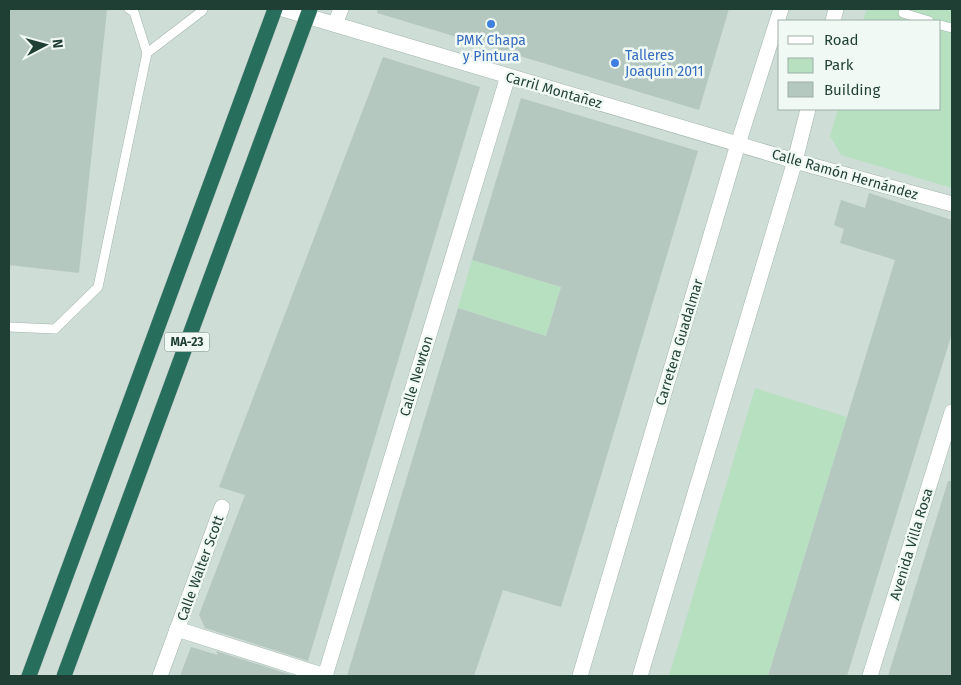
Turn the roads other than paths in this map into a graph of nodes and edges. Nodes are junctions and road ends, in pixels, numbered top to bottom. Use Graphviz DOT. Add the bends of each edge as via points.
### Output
graph roads {
  1 [pos="129,9"];
  2 [pos="203,9"];
  3 [pos="275,9"];
  4 [pos="283,9"];
  5 [pos="310,9"];
  6 [pos="341,9"];
  7 [pos="781,9"];
  8 [pos="903,13"];
  9 [pos="926,20"];
  10 [pos="335,24"];
  11 [pos="147,53"];
  12 [pos="508,76"];
  13 [pos="808,110"];
  14 [pos="738,144"];
  15 [pos="794,161"];
  16 [pos="952,204"];
  17 [pos="9,327"];
  18 [pos="952,412"];
  19 [pos="222,506"];
  20 [pos="177,629"];
  21 [pos="29,676"];
  22 [pos="64,676"];
  23 [pos="160,676"];
  24 [pos="325,676"];
  25 [pos="580,676"];
  26 [pos="640,676"];
  27 [pos="870,676"];
  1 -- 11 [label="lane" via="134,12"];
  2 -- 11 [label="lane"];
  3 -- 21 [label="highway, MA-23"];
  4 -- 10 [label="street, Carril Montañez"];
  5 -- 22 [label="highway, MA-23, bridge"];
  6 -- 10 [label="street"];
  7 -- 14 [label="street, Carretera Guadalmar"];
  8 -- 9 [label="lane"];
  10 -- 12 [label="street, Carril Montañez"];
  11 -- 17 [label="lane" via="98,287 55,329"];
  12 -- 14 [label="street, Carril Montañez"];
  12 -- 24 [label="street, Calle Newton"];
  13 -- 15 [label="street"];
  14 -- 15 [label="street, Calle Ramón Hernández"];
  14 -- 25 [label="street, Carretera Guadalmar"];
  15 -- 16 [label="street, Calle Ramón Hernández"];
  15 -- 26 [label="street"];
  18 -- 27 [label="street, Avenida Villa Rosa"];
  19 -- 20 [label="street, Calle Walter Scott"];
  20 -- 23 [label="street, Calle Walter Scott"];
  20 -- 24 [label="street, Calle Walter Scott"];
}
